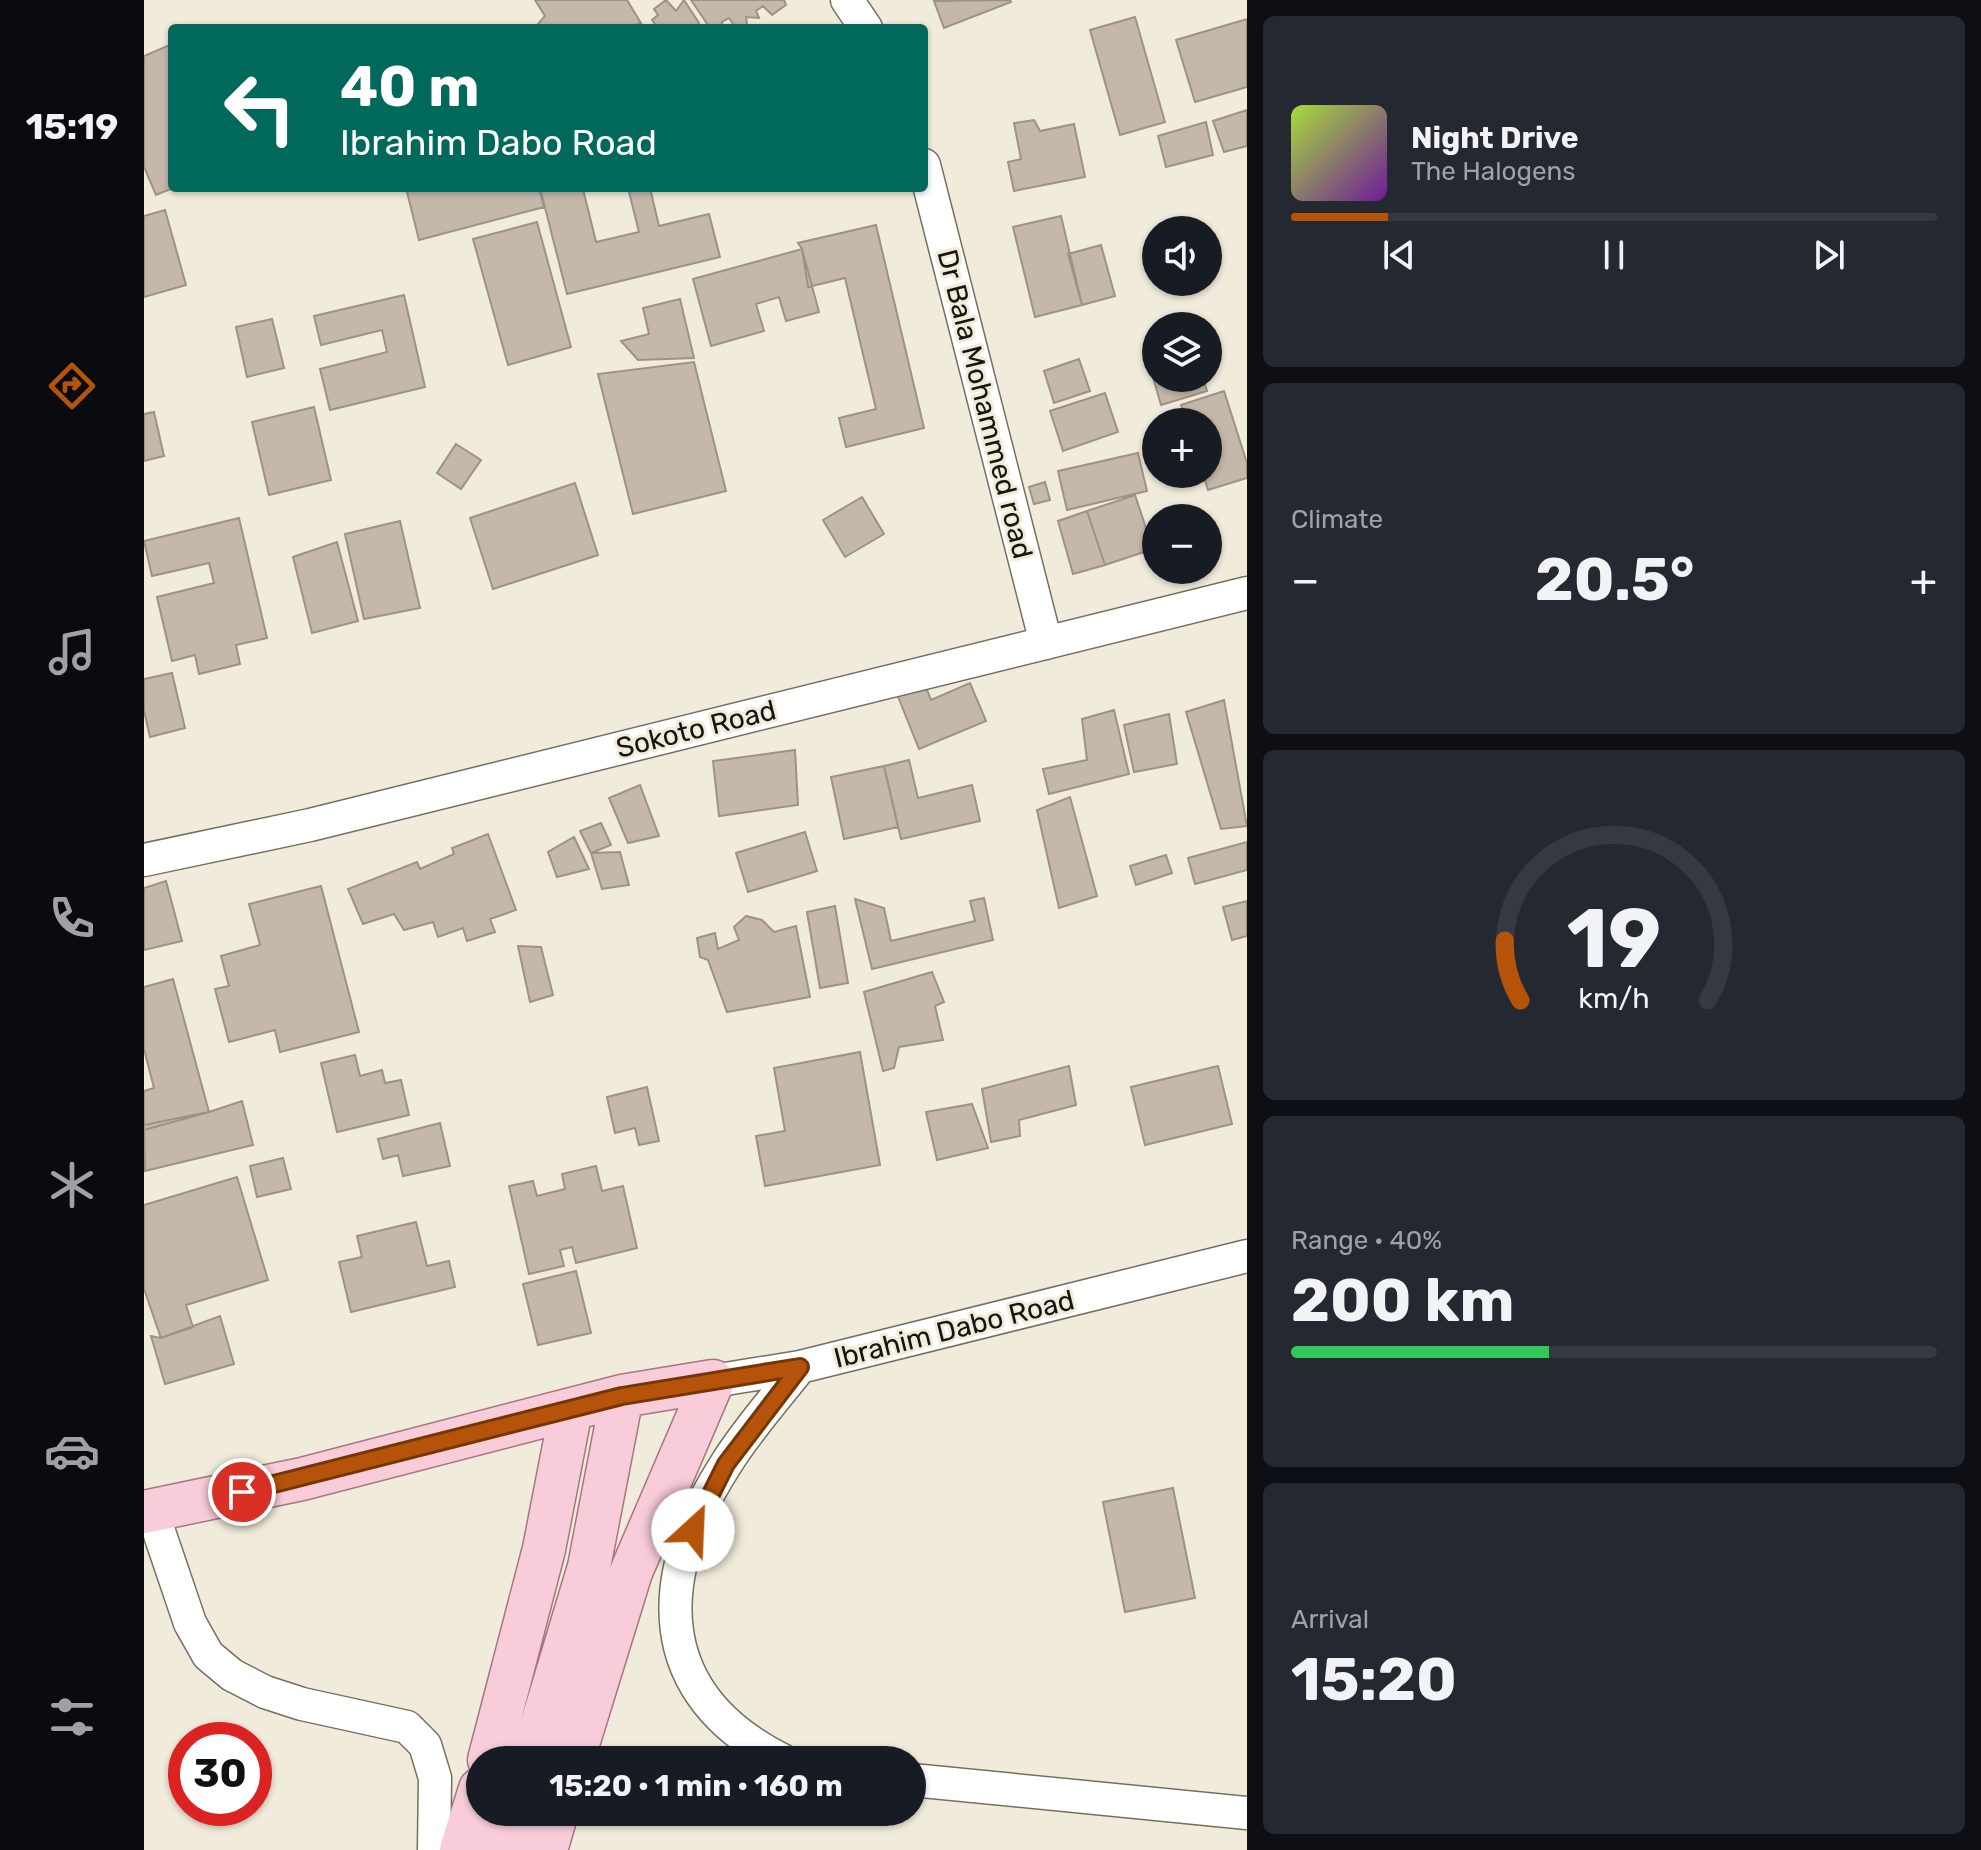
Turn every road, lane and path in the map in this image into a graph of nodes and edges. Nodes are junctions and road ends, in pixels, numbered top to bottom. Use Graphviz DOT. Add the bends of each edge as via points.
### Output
graph roads {
  1 [pos="847,0"];
  2 [pos="863,24"];
  3 [pos="928,181"];
  4 [pos="1247,593"];
  5 [pos="1046,643"];
  6 [pos="144,860"];
  7 [pos="1247,1256"];
  8 [pos="800,1367"];
  9 [pos="713,1381"];
  10 [pos="622,1396"];
  11 [pos="571,1410"];
  12 [pos="148,1511"];
  13 [pos="493,1746"];
  14 [pos="535,1746"];
  15 [pos="577,1746"];
  16 [pos="757,1746"];
  17 [pos="926,1781"];
  18 [pos="1247,1813"];
  19 [pos="468,1826"];
  20 [pos="511,1826"];
  21 [pos="553,1826"];
  22 [pos="434,1850"];
  23 [pos="461,1850"];
  24 [pos="504,1850"];
  25 [pos="546,1850"];
  1 -- 2 [label="street"];
  3 -- 5 [label="street, Dr Bala Mohammed road"];
  4 -- 5 [label="street, Sokoto Road"];
  5 -- 6 [label="street, Sokoto Road" via="310,825"];
  7 -- 8 [label="street, Ibrahim Dabo Road"];
  8 -- 9 [label="street, Ibrahim Dabo Road"];
  8 -- 16 [label="street" via="726,1464 683,1553 674,1592 676,1632 688,1674 718,1716"];
  9 -- 10 [label="main road, Ibrahim Dabo Road"];
  9 -- 15 [label="main road" via="631,1572"];
  10 -- 11 [label="main road, Ibrahim Dabo Road"];
  10 -- 14 [label="main road" via="589,1567"];
  11 -- 12 [label="main road, Ibrahim Dabo Road" via="302,1479"];
  11 -- 13 [label="main road" via="544,1549"];
  12 -- 22 [label="street" via="190,1623 208,1655 265,1692 407,1727 425,1745 435,1778"];
  17 -- 18 [label="street"];
  19 -- 23 [label="main road"];
  20 -- 24 [label="main road"];
  21 -- 25 [label="main road"];
}
